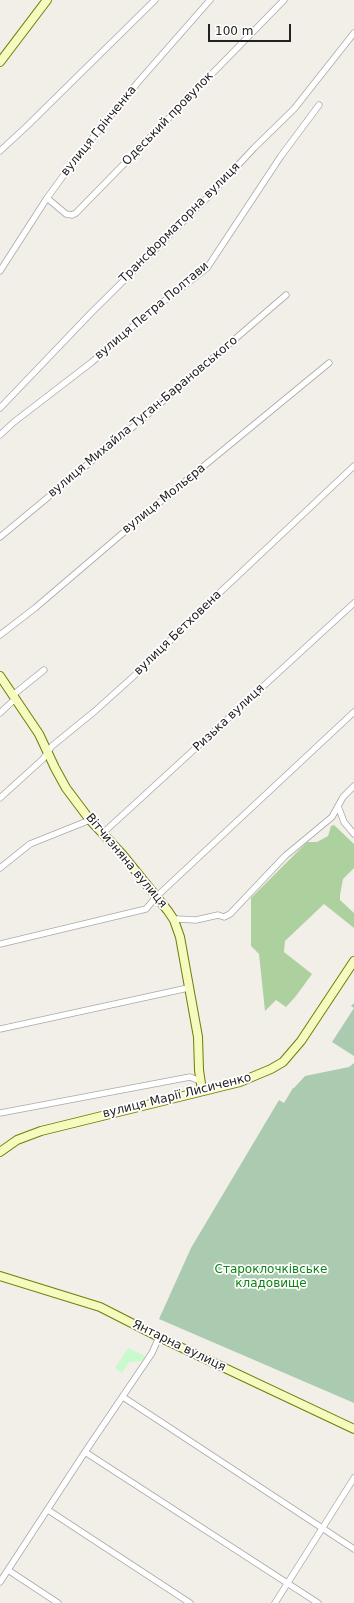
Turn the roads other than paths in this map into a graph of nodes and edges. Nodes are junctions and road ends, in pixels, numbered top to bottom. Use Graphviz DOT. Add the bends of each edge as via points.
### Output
graph roads {
  1 [pos="47,0"];
  2 [pos="155,0"];
  3 [pos="210,0"];
  4 [pos="284,0"];
  5 [pos="354,33"];
  6 [pos="0,62"];
  7 [pos="319,105"];
  8 [pos="0,151"];
  9 [pos="47,198"];
  10 [pos="0,271"];
  11 [pos="286,295"];
  12 [pos="329,363"];
  13 [pos="0,408"];
  14 [pos="0,435"];
  15 [pos="354,466"];
  16 [pos="0,537"];
  17 [pos="354,603"];
  18 [pos="0,635"];
  19 [pos="44,670"];
  20 [pos="0,676"];
  21 [pos="14,697"];
  22 [pos="354,712"];
  23 [pos="0,713"];
  24 [pos="48,752"];
  25 [pos="354,786"];
  26 [pos="0,798"];
  27 [pos="338,808"];
  28 [pos="90,820"];
  29 [pos="103,834"];
  30 [pos="354,834"];
  31 [pos="0,868"];
  32 [pos="156,897"];
  33 [pos="174,920"];
  34 [pos="0,944"];
  35 [pos="354,961"];
  36 [pos="188,988"];
  37 [pos="0,1029"];
  38 [pos="200,1081"];
  39 [pos="202,1091"];
  40 [pos="0,1113"];
  41 [pos="0,1152"];
  42 [pos="0,1276"];
  43 [pos="159,1337"];
  44 [pos="122,1397"];
  45 [pos="354,1429"];
  46 [pos="85,1452"];
  47 [pos="354,1478"];
  48 [pos="48,1510"];
  49 [pos="323,1528"];
  50 [pos="354,1549"];
  51 [pos="8,1570"];
  52 [pos="0,1582"];
  53 [pos="288,1583"];
  54 [pos="58,1603"];
  55 [pos="190,1603"];
  56 [pos="275,1603"];
  57 [pos="318,1603"];
  1 -- 6 [label="main road"];
  2 -- 8 [label="street"];
  3 -- 9 [label="street, вулиця Грінченка" via="139,81"];
  4 -- 9 [label="street, Одеський провулок" via="76,213 66,214"];
  5 -- 13 [label="street, Трансформаторна вулиця" via="294,109"];
  7 -- 14 [label="street, вулиця Петра Полтави" via="281,156 207,268"];
  9 -- 10 [label="street, вулиця Грінченка"];
  11 -- 16 [label="street, вулиця Михайла Туган-Барановського"];
  12 -- 18 [label="street, вулиця Мольєра"];
  15 -- 24 [label="street, вулиця Бетховена" via="134,675"];
  17 -- 29 [label="street, Ризька вулиця"];
  19 -- 21 [label="street"];
  20 -- 21 [label="main road, Вітчизняна вулиця"];
  21 -- 23 [label="street"];
  21 -- 24 [label="main road, Вітчизняна вулиця"];
  22 -- 32 [label="street"];
  24 -- 26 [label="street, вулиця Бетховена"];
  24 -- 28 [label="main road, Вітчизняна вулиця" via="66,788"];
  25 -- 27 [label="street"];
  27 -- 30 [label="street" via="344,822"];
  27 -- 33 [label="street" via="332,817 285,856 230,914 196,920"];
  28 -- 29 [label="main road, Вітчизняна вулиця"];
  28 -- 31 [label="street" via="30,844"];
  29 -- 32 [label="main road, Вітчизняна вулиця"];
  32 -- 33 [label="main road, Вітчизняна вулиця"];
  32 -- 34 [label="street" via="146,909"];
  33 -- 36 [label="main road, Вітчизняна вулиця" via="180,937"];
  35 -- 39 [label="main road, вулиця Марії Лисиченко" via="301,1041 282,1062 245,1080"];
  36 -- 37 [label="street"];
  36 -- 38 [label="main road, Вітчизняна вулиця" via="198,1037"];
  38 -- 39 [label="main road, Вітчизняна вулиця"];
  38 -- 40 [label="street" via="190,1077"];
  39 -- 41 [label="main road, вулиця Марії Лисиченко" via="41,1131 17,1140"];
  42 -- 43 [label="main road, Янтарна вулиця" via="100,1307"];
  43 -- 44 [label="street" via="154,1351"];
  43 -- 45 [label="main road, Янтарна вулиця"];
  44 -- 46 [label="street"];
  44 -- 49 [label="street"];
  46 -- 48 [label="street"];
  46 -- 53 [label="street"];
  47 -- 49 [label="street"];
  48 -- 51 [label="street"];
  48 -- 55 [label="street"];
  49 -- 50 [label="street"];
  49 -- 53 [label="street"];
  51 -- 52 [label="street"];
  51 -- 54 [label="street"];
  53 -- 56 [label="street"];
  53 -- 57 [label="street"];
}
